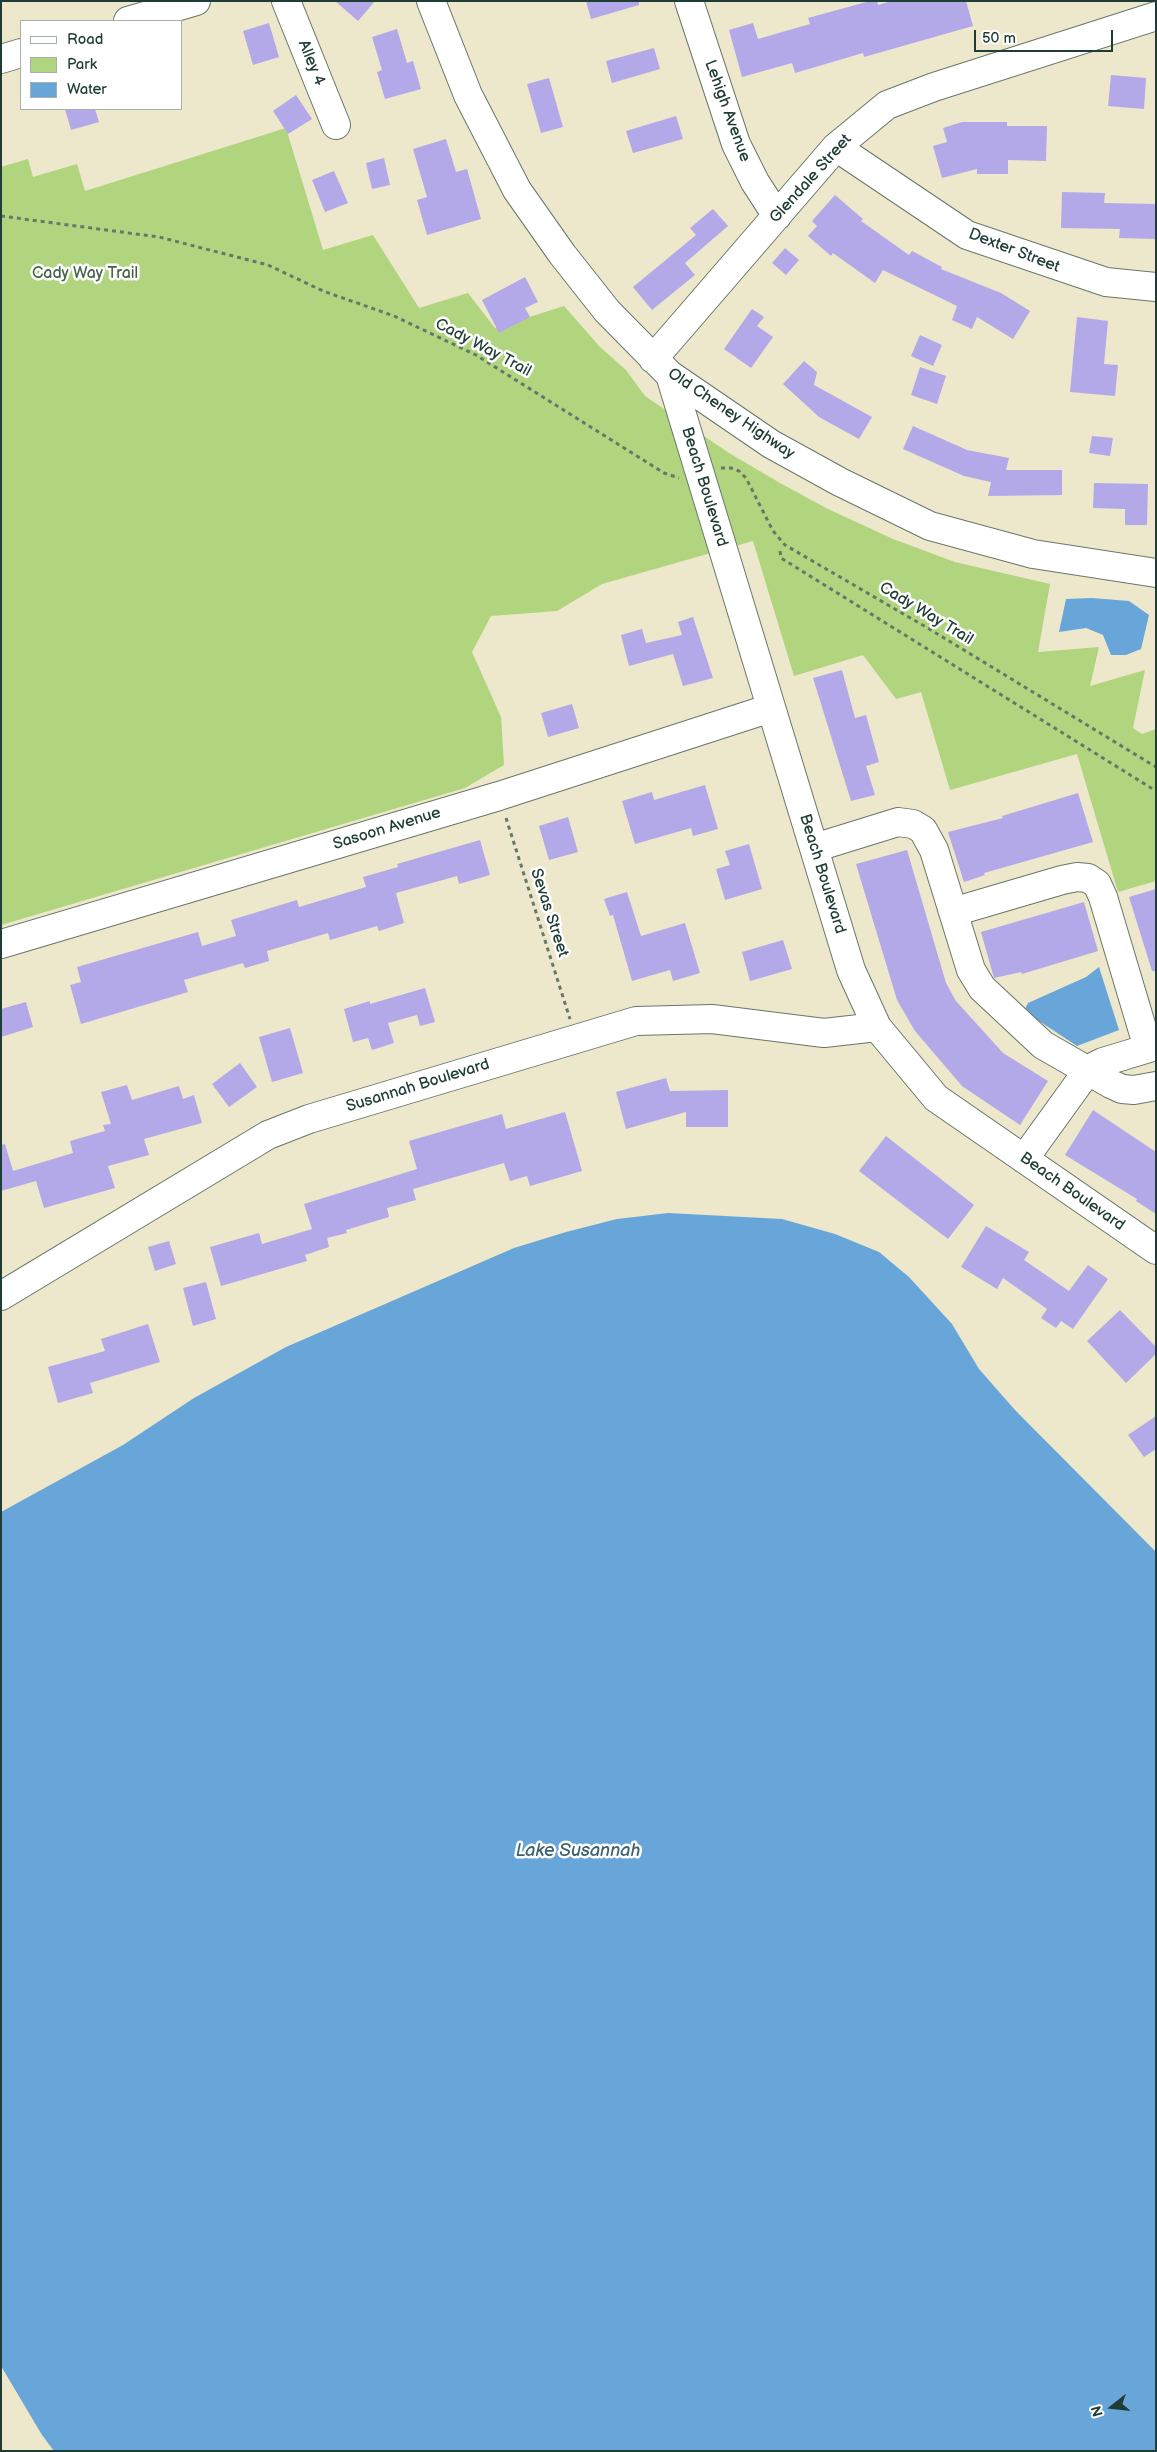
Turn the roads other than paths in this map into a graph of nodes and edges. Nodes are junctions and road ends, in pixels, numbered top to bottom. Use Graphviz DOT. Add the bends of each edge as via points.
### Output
graph roads {
  1 [pos="196,1"];
  2 [pos="286,1"];
  3 [pos="431,1"];
  4 [pos="689,1"];
  5 [pos="1156,16"];
  6 [pos="131,20"];
  7 [pos="20,53"];
  8 [pos="1,59"];
  9 [pos="336,125"];
  10 [pos="836,147"];
  11 [pos="777,216"];
  12 [pos="1156,286"];
  13 [pos="661,367"];
  14 [pos="1156,573"];
  15 [pos="772,708"];
  16 [pos="814,848"];
  17 [pos="953,912"];
  18 [pos="1,944"];
  19 [pos="877,1027"];
  20 [pos="1152,1047"];
  21 [pos="1089,1072"];
  22 [pos="1156,1086"];
  23 [pos="1024,1159"];
  24 [pos="1156,1250"];
  25 [pos="1,1296"];
  1 -- 6 [label="street"];
  2 -- 9 [label="street, Alley 4"];
  3 -- 13 [label="street, Old Cheney Highway" via="468,95 517,190 601,304"];
  4 -- 11 [label="street, Lehigh Avenue" via="736,144"];
  5 -- 10 [label="street, Glendale Street" via="887,105"];
  7 -- 8 [label="street"];
  10 -- 11 [label="street, Glendale Street"];
  10 -- 12 [label="street, Dexter Street" via="967,235 1106,282"];
  11 -- 13 [label="street, Glendale Street"];
  13 -- 14 [label="street, Old Cheney Highway" via="771,444 930,526 1033,554"];
  13 -- 15 [label="street, Beach Boulevard"];
  15 -- 16 [label="street, Beach Boulevard"];
  15 -- 18 [label="street, Sasoon Avenue" via="499,796"];
  16 -- 17 [label="street" via="898,822 913,824 923,830 934,850"];
  16 -- 19 [label="street, Beach Boulevard" via="851,970"];
  17 -- 20 [label="street" via="1070,878 1088,878 1097,884"];
  17 -- 21 [label="street" via="971,970 982,988 1043,1046"];
  19 -- 23 [label="street, Beach Boulevard" via="936,1098"];
  19 -- 25 [label="street, Susannah Boulevard" via="824,1033 712,1019 636,1021 309,1119 268,1135"];
  20 -- 21 [label="street" via="1103,1062"];
  21 -- 22 [label="street" via="1122,1089"];
  21 -- 23 [label="street"];
  23 -- 24 [label="street, Beach Boulevard"];
}
